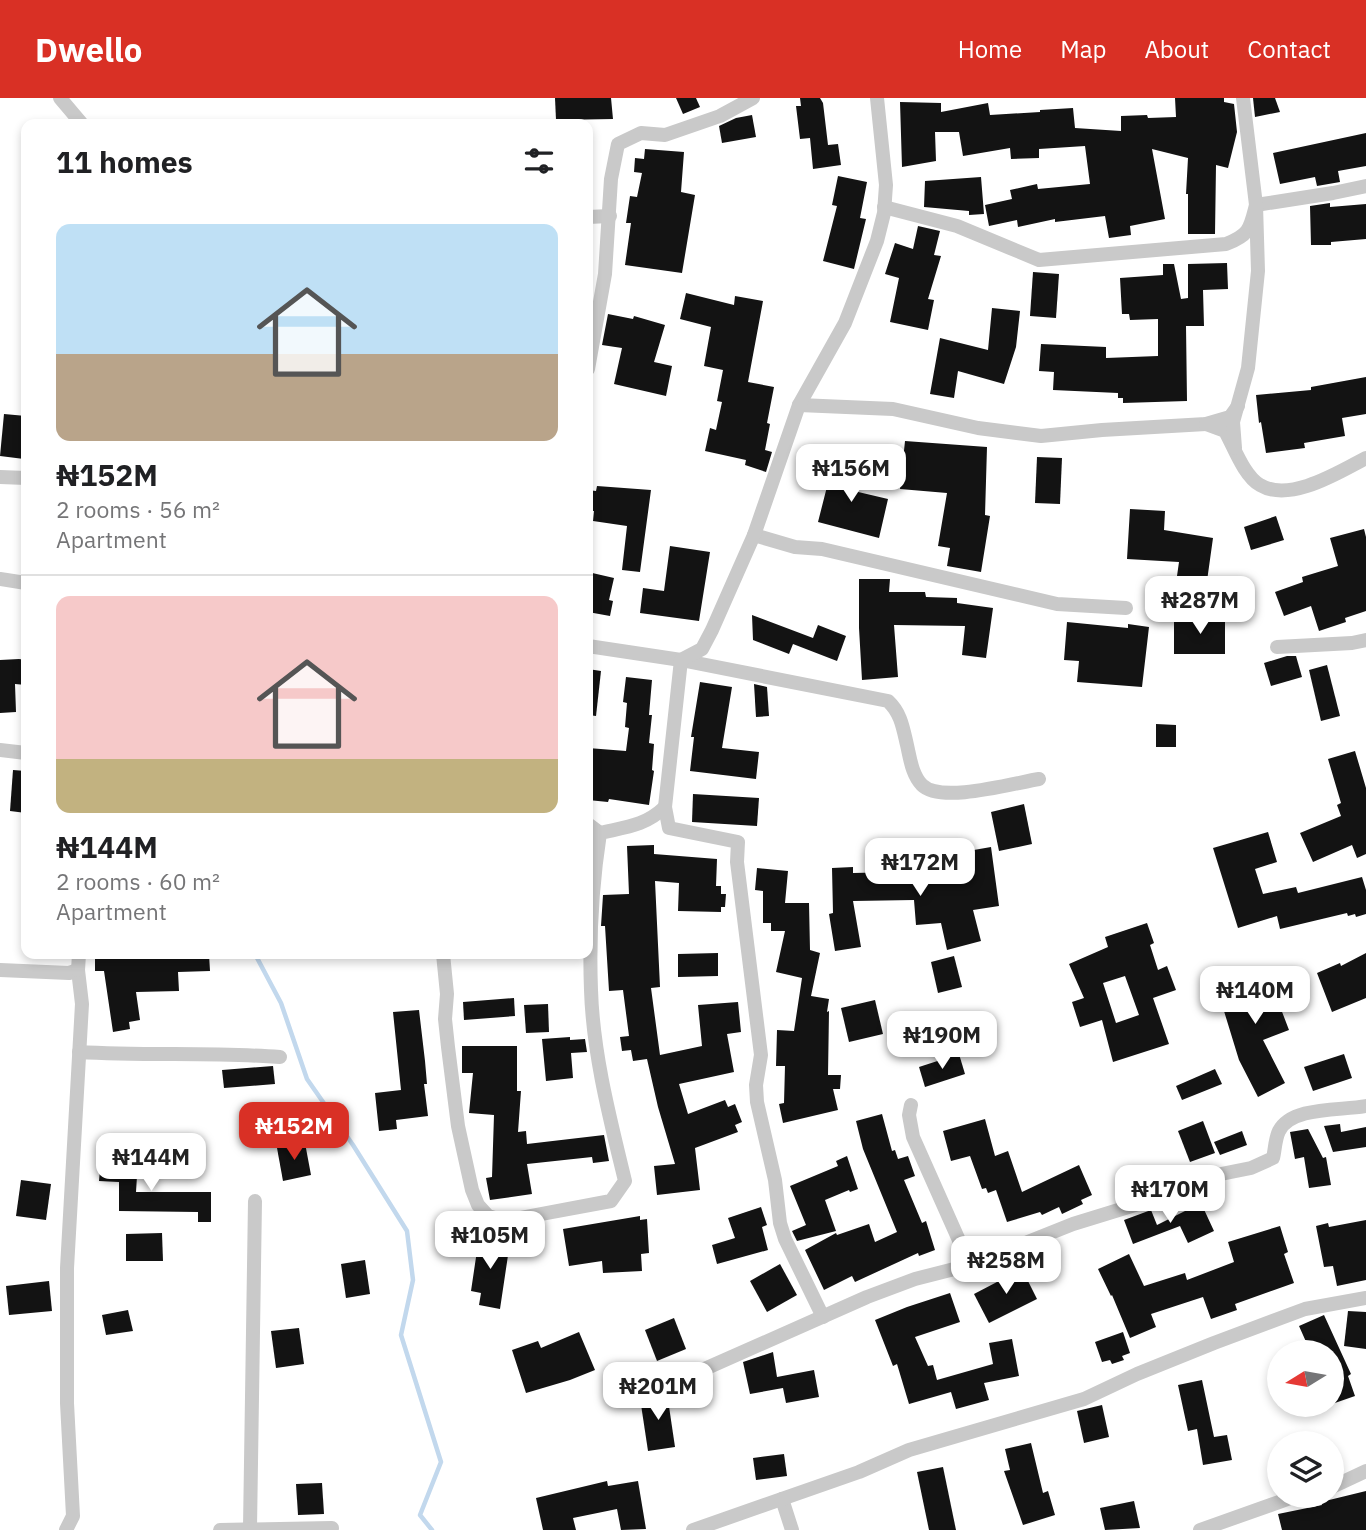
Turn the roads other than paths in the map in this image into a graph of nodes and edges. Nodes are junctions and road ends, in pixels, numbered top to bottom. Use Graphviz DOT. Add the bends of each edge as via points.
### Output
graph roads {
  1 [pos="60,98"];
  2 [pos="754,98"];
  3 [pos="877,98"];
  4 [pos="1243,98"];
  5 [pos="78,119"];
  6 [pos="1366,186"];
  7 [pos="1256,205"];
  8 [pos="884,207"];
  9 [pos="610,216"];
  10 [pos="593,217"];
  11 [pos="593,341"];
  12 [pos="799,405"];
  13 [pos="1238,406"];
  14 [pos="1206,424"];
  15 [pos="1235,448"];
  16 [pos="1366,458"];
  17 [pos="0,477"];
  18 [pos="21,478"];
  19 [pos="754,536"];
  20 [pos="0,579"];
  21 [pos="21,582"];
  22 [pos="1126,608"];
  23 [pos="1366,640"];
  24 [pos="593,647"];
  25 [pos="1277,648"];
  26 [pos="681,660"];
  27 [pos="0,750"];
  28 [pos="21,752"];
  29 [pos="1039,779"];
  30 [pos="665,807"];
  31 [pos="644,823"];
  32 [pos="593,828"];
  33 [pos="669,828"];
  34 [pos="600,833"];
  35 [pos="593,893"];
  36 [pos="79,959"];
  37 [pos="444,959"];
  38 [pos="592,959"];
  39 [pos="0,970"];
  40 [pos="78,970"];
  41 [pos="79,1052"];
  42 [pos="279,1057"];
  43 [pos="911,1105"];
  44 [pos="1366,1106"];
  45 [pos="255,1201"];
  46 [pos="970,1265"];
  47 [pos="1366,1298"];
  48 [pos="824,1317"];
  49 [pos="641,1389"];
  50 [pos="1366,1471"];
  51 [pos="1344,1481"];
  52 [pos="782,1499"];
  53 [pos="1267,1506"];
  54 [pos="250,1528"];
  55 [pos="332,1528"];
  56 [pos="66,1530"];
  57 [pos="220,1530"];
  58 [pos="692,1530"];
  59 [pos="792,1530"];
  60 [pos="1200,1530"];
  1 -- 5 [label="street"];
  2 -- 9 [label="street" via="720,116 665,135 641,133 618,144"];
  3 -- 8 [label="street"];
  4 -- 7 [label="street"];
  6 -- 7 [label="street"];
  7 -- 8 [label="street" via="1250,228 1241,239 1226,244 1039,260 957,226"];
  7 -- 13 [label="street" via="1255,315"];
  8 -- 12 [label="street" via="877,241 845,323"];
  9 -- 10 [label="street"];
  9 -- 11 [label="street"];
  12 -- 14 [label="street" via="893,409 1041,436"];
  12 -- 19 [label="street"];
  13 -- 14 [label="street" via="1230,417"];
  13 -- 15 [label="street" via="1233,422"];
  14 -- 15 [label="street" via="1225,431"];
  15 -- 16 [label="street" via="1241,464 1259,485 1280,490 1308,487"];
  17 -- 18 [label="street"];
  19 -- 22 [label="street" via="1057,604"];
  19 -- 26 [label="street" via="702,649"];
  20 -- 21 [label="street"];
  23 -- 25 [label="street"];
  24 -- 26 [label="street"];
  26 -- 29 [label="street" via="888,701 897,710 913,770 923,786 935,792 966,792"];
  26 -- 30 [label="street"];
  27 -- 28 [label="street"];
  30 -- 31 [label="street"];
  30 -- 33 [label="street"];
  31 -- 33 [label="street"];
  31 -- 34 [label="street"];
  32 -- 34 [label="street"];
  33 -- 48 [label="street" via="738,842 761,1055 758,1114 785,1239"];
  34 -- 35 [label="street"];
  36 -- 40 [label="street"];
  37 -- 38 [label="street" via="445,1019 458,1126 472,1190 488,1216 504,1221 611,1201 625,1181 608,1112 591,991"];
  39 -- 40 [label="street"];
  40 -- 41 [label="street" via="82,1004"];
  41 -- 42 [label="street"];
  41 -- 56 [label="street" via="67,1268 73,1516"];
  43 -- 46 [label="street" via="913,1137"];
  44 -- 46 [label="street" via="1296,1115 1285,1122 1273,1158 1265,1164 1211,1176 1073,1223"];
  45 -- 54 [label="street"];
  46 -- 48 [label="street" via="915,1279"];
  47 -- 52 [label="street" via="1305,1309 1084,1399 909,1450"];
  48 -- 49 [label="street" via="682,1379"];
  50 -- 51 [label="street"];
  52 -- 58 [label="street"];
  52 -- 59 [label="street"];
  53 -- 60 [label="street"];
  54 -- 55 [label="street"];
  54 -- 57 [label="street"];
}
